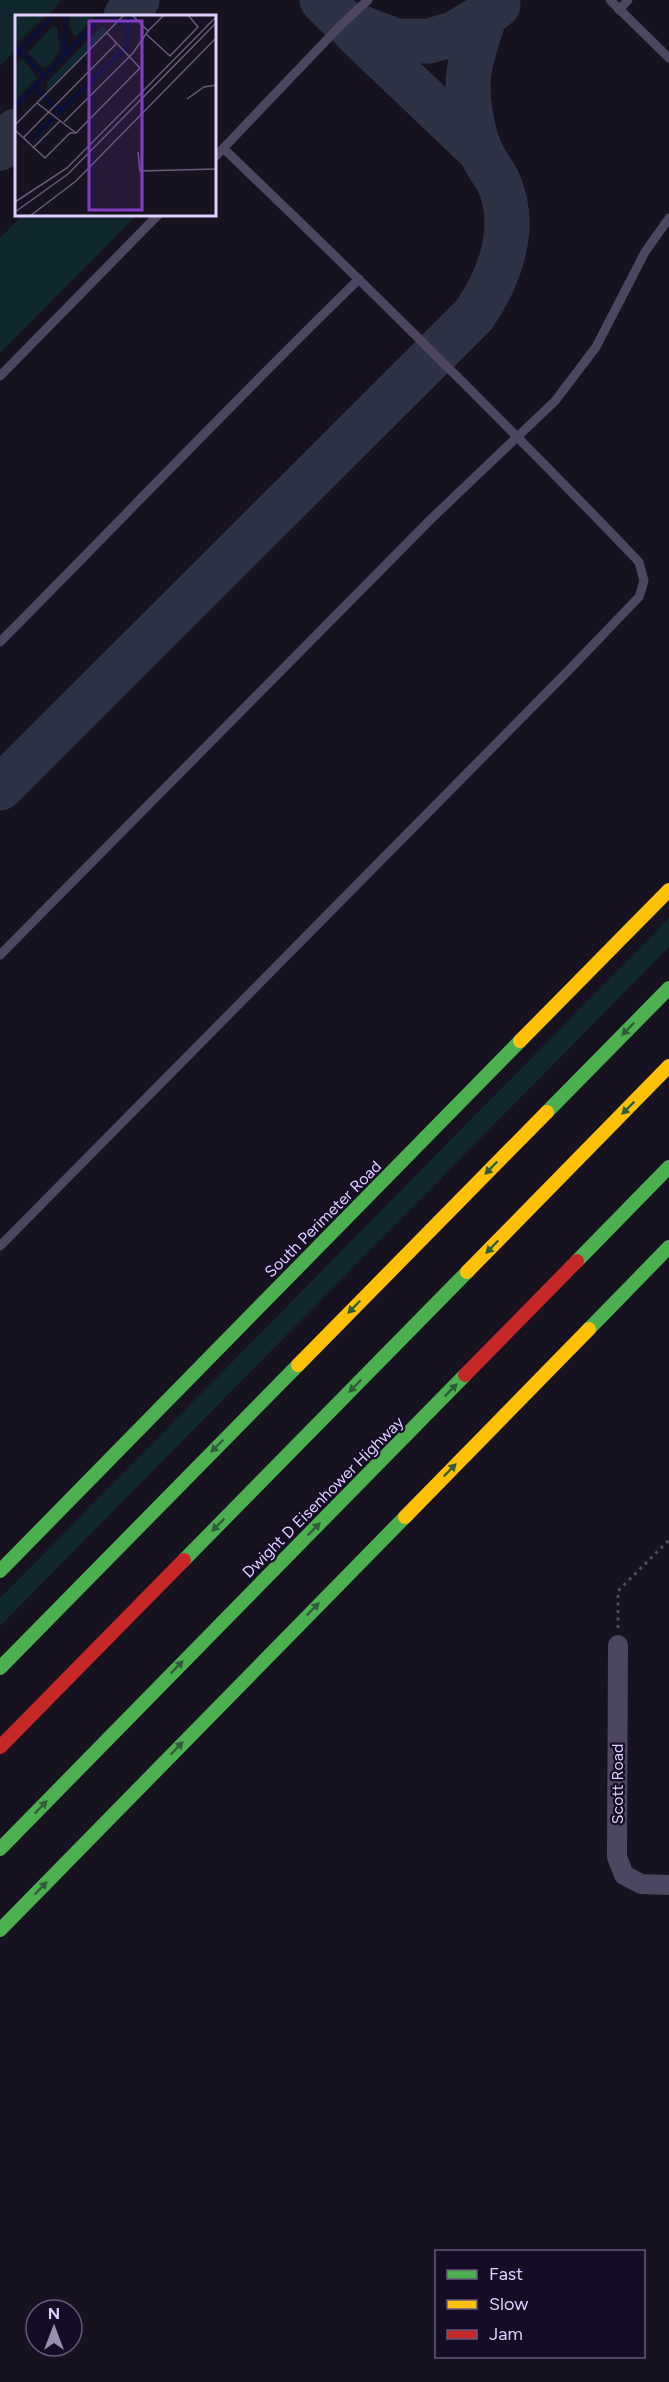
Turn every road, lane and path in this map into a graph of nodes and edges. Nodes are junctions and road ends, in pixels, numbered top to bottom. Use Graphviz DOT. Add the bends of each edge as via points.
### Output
graph roads {
  1 [pos="368,0"];
  2 [pos="609,0"];
  3 [pos="628,0"];
  4 [pos="619,10"];
  5 [pos="669,58"];
  6 [pos="224,149"];
  7 [pos="216,156"];
  8 [pos="157,216"];
  9 [pos="669,218"];
  10 [pos="359,279"];
  11 [pos="0,376"];
  12 [pos="518,436"];
  13 [pos="0,642"];
  14 [pos="669,890"];
  15 [pos="0,955"];
  16 [pos="669,988"];
  17 [pos="669,1066"];
  18 [pos="669,1167"];
  19 [pos="0,1246"];
  20 [pos="669,1247"];
  21 [pos="669,1540"];
  22 [pos="0,1571"];
  23 [pos="618,1645"];
  24 [pos="0,1668"];
  25 [pos="0,1748"];
  26 [pos="0,1849"];
  27 [pos="669,1885"];
  28 [pos="0,1930"];
  1 -- 6 [label="lane"];
  2 -- 4 [label="lane"];
  3 -- 4 [label="lane"];
  4 -- 5 [label="lane"];
  6 -- 7 [label="lane"];
  6 -- 10 [label="lane"];
  8 -- 11 [label="lane"];
  9 -- 12 [label="lane" via="645,252 596,346 555,401"];
  10 -- 12 [label="lane"];
  10 -- 13 [label="lane"];
  12 -- 15 [label="lane"];
  12 -- 19 [label="lane" via="639,562 644,581 639,597"];
  14 -- 22 [label="main road, South Perimeter Road"];
  16 -- 24 [label="main road, one-way"];
  17 -- 25 [label="main road, one-way"];
  26 -- 18 [label="main road, Dwight D Eisenhower Highway, one-way"];
  28 -- 20 [label="main road, one-way"];
  21 -- 23 [label="path" via="618,1591"];
  23 -- 27 [label="street, Scott Road" via="617,1857 624,1875 641,1884"];
}
